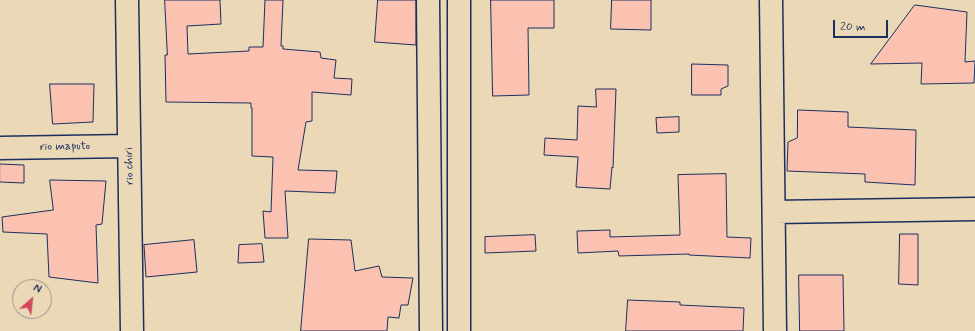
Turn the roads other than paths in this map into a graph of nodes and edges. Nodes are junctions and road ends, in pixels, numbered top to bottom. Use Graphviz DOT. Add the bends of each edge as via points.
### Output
graph roads {
  1 [pos="127,0"];
  2 [pos="428,0"];
  3 [pos="458,0"];
  4 [pos="770,0"];
  5 [pos="129,146"];
  6 [pos="0,148"];
  7 [pos="975,209"];
  8 [pos="774,212"];
  9 [pos="132,331"];
  10 [pos="431,331"];
  11 [pos="459,331"];
  12 [pos="775,331"];
  1 -- 5 [label="street, rio chiri"];
  2 -- 10 [label="street"];
  3 -- 11 [label="street"];
  4 -- 8 [label="street"];
  5 -- 6 [label="street, rio maputo"];
  5 -- 9 [label="street, rio chiri"];
  7 -- 8 [label="street"];
  8 -- 12 [label="street"];
}
